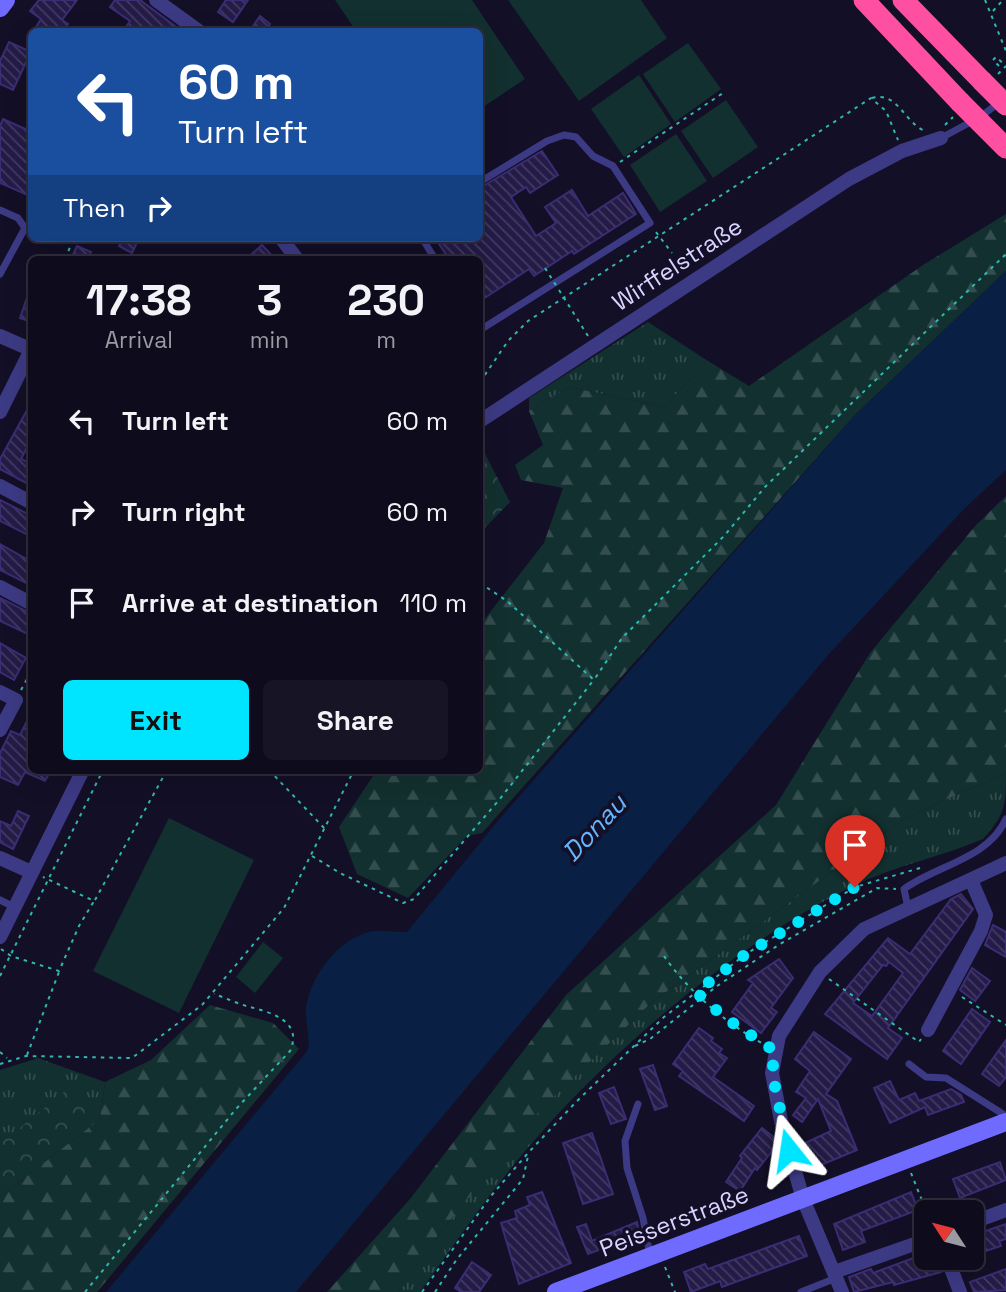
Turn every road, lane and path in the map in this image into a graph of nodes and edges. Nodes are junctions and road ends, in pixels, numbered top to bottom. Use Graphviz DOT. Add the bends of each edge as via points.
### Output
graph roads {
  1 [pos="6,0"];
  2 [pos="156,0"];
  3 [pos="864,0"];
  4 [pos="903,0"];
  5 [pos="985,0"];
  6 [pos="1003,0"];
  7 [pos="0,8"];
  8 [pos="992,11"];
  9 [pos="194,28"];
  10 [pos="1006,51"];
  11 [pos="1006,66"];
  12 [pos="991,78"];
  13 [pos="723,93"];
  14 [pos="1006,98"];
  15 [pos="1006,105"];
  16 [pos="941,138"];
  17 [pos="1006,148"];
  18 [pos="902,151"];
  19 [pos="613,166"];
  20 [pos="483,180"];
  21 [pos="0,210"];
  22 [pos="653,228"];
  23 [pos="658,235"];
  24 [pos="284,242"];
  25 [pos="672,253"];
  26 [pos="1006,254"];
  27 [pos="295,256"];
  28 [pos="545,268"];
  29 [pos="0,274"];
  30 [pos="563,297"];
  31 [pos="483,327"];
  32 [pos="0,336"];
  33 [pos="594,346"];
  34 [pos="28,348"];
  35 [pos="28,358"];
  36 [pos="483,378"];
  37 [pos="0,412"];
  38 [pos="483,419"];
  39 [pos="0,486"];
  40 [pos="28,501"];
  41 [pos="483,585"];
  42 [pos="0,587"];
  43 [pos="28,602"];
  44 [pos="28,678"];
  45 [pos="594,680"];
  46 [pos="0,692"];
  47 [pos="16,700"];
  48 [pos="0,730"];
  49 [pos="81,774"];
  50 [pos="101,774"];
  51 [pos="165,774"];
  52 [pos="273,774"];
  53 [pos="352,774"];
  54 [pos="1006,818"];
  55 [pos="326,830"];
  56 [pos="312,855"];
  57 [pos="0,858"];
  58 [pos="1006,863"];
  59 [pos="921,867"];
  60 [pos="31,872"];
  61 [pos="50,880"];
  62 [pos="971,880"];
  63 [pos="904,889"];
  64 [pos="0,900"];
  65 [pos="94,901"];
  66 [pos="14,908"];
  67 [pos="908,908"];
  68 [pos="0,937"];
  69 [pos="0,948"];
  70 [pos="11,956"];
  71 [pos="664,956"];
  72 [pos="59,971"];
  73 [pos="820,972"];
  74 [pos="0,976"];
  75 [pos="949,989"];
  76 [pos="696,992"];
  77 [pos="213,993"];
  78 [pos="702,998"];
  79 [pos="1006,1025"];
  80 [pos="928,1030"];
  81 [pos="632,1048"];
  82 [pos="775,1051"];
  83 [pos="0,1052"];
  84 [pos="26,1056"];
  85 [pos="9,1060"];
  86 [pos="0,1064"];
  87 [pos="909,1064"];
  88 [pos="638,1104"];
  89 [pos="1006,1116"];
  90 [pos="1006,1122"];
  91 [pos="528,1153"];
  92 [pos="904,1160"];
  93 [pos="803,1199"];
  94 [pos="921,1200"];
  95 [pos="1006,1210"];
  96 [pos="984,1218"];
  97 [pos="914,1246"];
  98 [pos="654,1254"];
  99 [pos="952,1270"];
  100 [pos="838,1281"];
  101 [pos="85,1292"];
  102 [pos="422,1292"];
  103 [pos="435,1292"];
  104 [pos="556,1292"];
  105 [pos="675,1292"];
  106 [pos="801,1292"];
  107 [pos="960,1292"];
  1 -- 7 [label="street"];
  2 -- 9 [label="street"];
  3 -- 17 [label="highway, bridge"];
  4 -- 12 [label="highway"];
  5 -- 8 [label="path"];
  6 -- 8 [label="path"];
  8 -- 10 [label="path"];
  11 -- 12 [label="path" via="996,57 993,60 999,66"];
  12 -- 15 [label="highway, bridge"];
  13 -- 19 [label="path"];
  14 -- 16 [label="lane"];
  16 -- 18 [label="street, Wirffelstraße"];
  18 -- 23 [label="path" via="886,111 871,98"];
  18 -- 33 [label="street, Wirffelstraße" via="849,179"];
  19 -- 20 [label="lane" via="593,156 576,137 564,135 528,150"];
  19 -- 31 [label="lane" via="650,223"];
  21 -- 29 [label="lane" via="18,218 26,228"];
  22 -- 23 [label="path"];
  23 -- 25 [label="path"];
  23 -- 30 [label="path"];
  24 -- 27 [label="street"];
  26 -- 45 [label="path" via="765,487 724,536 622,638"];
  28 -- 30 [label="path, bridge"];
  30 -- 33 [label="path"];
  30 -- 36 [label="path" via="508,341"];
  32 -- 34 [label="street"];
  33 -- 38 [label="street, Wirffelstraße"];
  35 -- 37 [label="street"];
  39 -- 40 [label="street"];
  41 -- 45 [label="path"];
  42 -- 43 [label="street"];
  44 -- 47 [label="path"];
  45 -- 56 [label="path" via="414,899 403,903"];
  46 -- 47 [label="street"];
  47 -- 48 [label="street"];
  49 -- 60 [label="street"];
  50 -- 61 [label="path"];
  51 -- 65 [label="path"];
  52 -- 55 [label="path"];
  53 -- 55 [label="path"];
  54 -- 63 [label="lane" via="976,852"];
  55 -- 56 [label="path"];
  56 -- 77 [label="path" via="284,908"];
  57 -- 60 [label="street"];
  58 -- 62 [label="street"];
  59 -- 76 [label="path" via="855,887 746,954"];
  60 -- 61 [label="path"];
  60 -- 66 [label="street"];
  61 -- 65 [label="path"];
  61 -- 70 [label="path"];
  62 -- 67 [label="street"];
  62 -- 75 [label="street" via="986,915"];
  63 -- 67 [label="lane"];
  63 -- 78 [label="path" via="877,888 780,944"];
  64 -- 66 [label="lane"];
  65 -- 72 [label="path"];
  66 -- 68 [label="street"];
  67 -- 73 [label="street" via="864,929"];
  69 -- 70 [label="path"];
  70 -- 72 [label="path"];
  70 -- 74 [label="path"];
  71 -- 76 [label="path"];
  72 -- 84 [label="path"];
  73 -- 80 [label="path" via="919,1042"];
  73 -- 82 [label="street" via="790,1014"];
  75 -- 79 [label="path"];
  75 -- 80 [label="street"];
  76 -- 78 [label="path"];
  76 -- 81 [label="path"];
  77 -- 84 [label="path" via="132,1058"];
  77 -- 101 [label="path" via="271,1011 292,1028 295,1040"];
  78 -- 81 [label="path"];
  78 -- 82 [label="path"];
  81 -- 91 [label="path"];
  82 -- 93 [label="street" via="772,1073 782,1126"];
  83 -- 85 [label="path"];
  84 -- 85 [label="path"];
  85 -- 86 [label="path"];
  87 -- 89 [label="lane" via="926,1077 946,1078"];
  88 -- 98 [label="lane" via="625,1141 627,1168"];
  90 -- 92 [label="street, Peisserstraße"];
  91 -- 102 [label="path"];
  91 -- 103 [label="path" via="523,1179"];
  92 -- 93 [label="street, Peisserstraße"];
  92 -- 94 [label="path"];
  93 -- 98 [label="street, Peisserstraße"];
  93 -- 100 [label="street"];
  95 -- 96 [label="street"];
  97 -- 100 [label="street"];
  98 -- 104 [label="street, Peisserstraße"];
  98 -- 105 [label="path"];
  99 -- 107 [label="street"];
  100 -- 106 [label="lane"];
}
